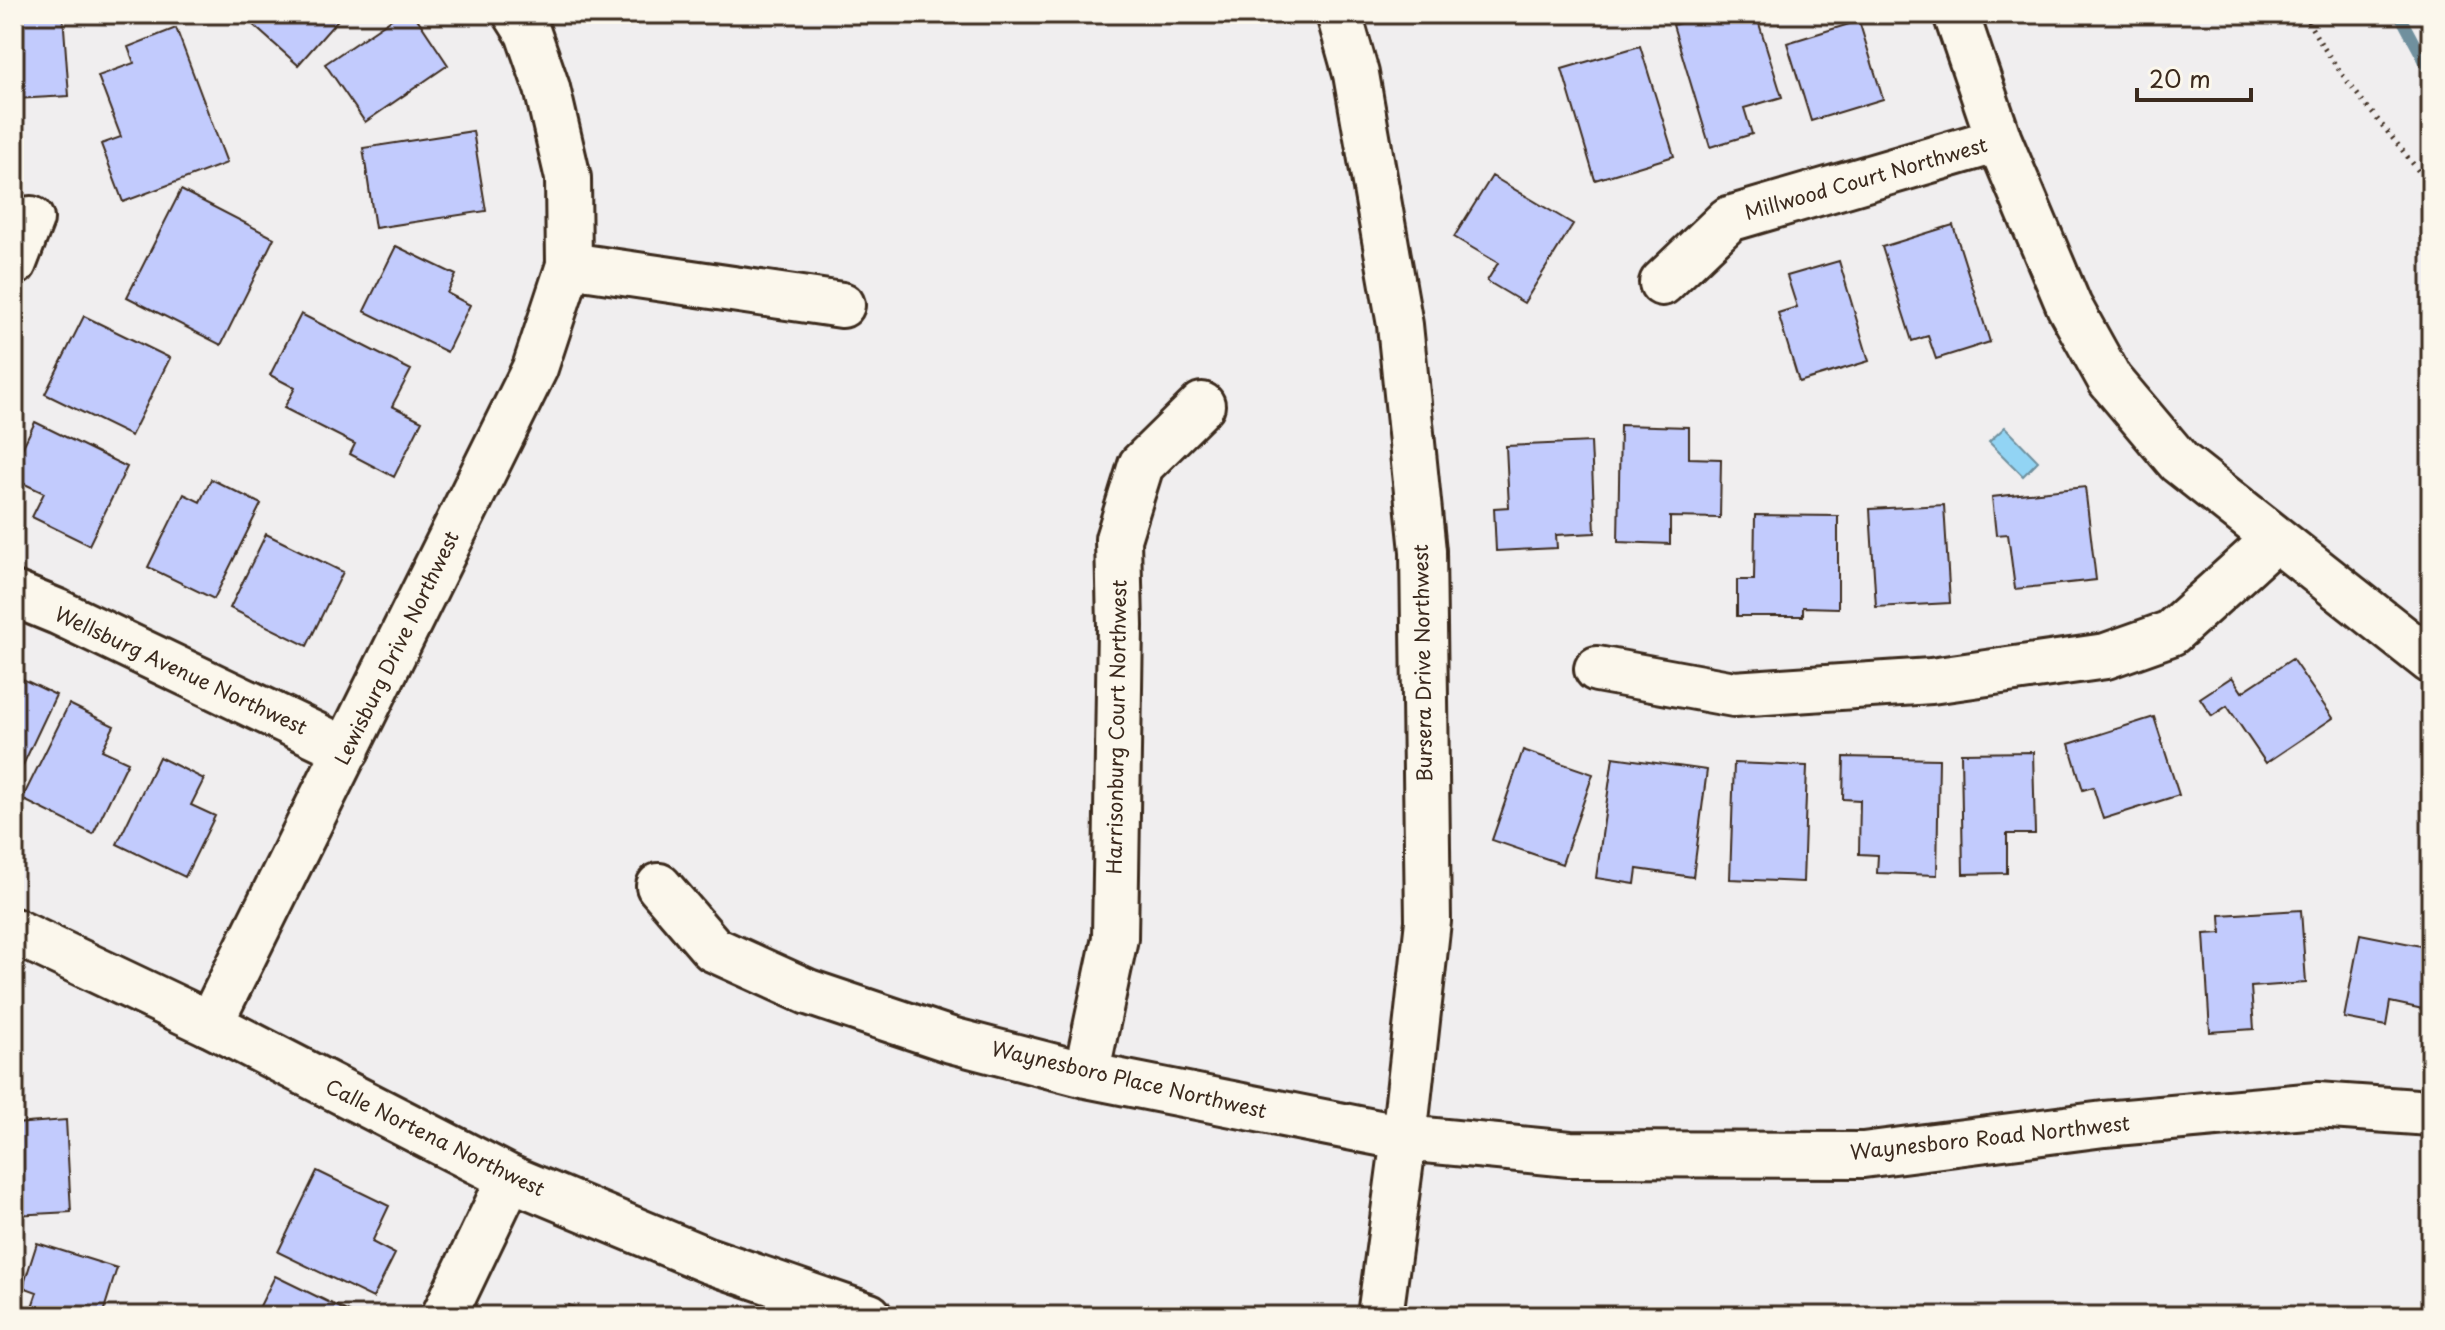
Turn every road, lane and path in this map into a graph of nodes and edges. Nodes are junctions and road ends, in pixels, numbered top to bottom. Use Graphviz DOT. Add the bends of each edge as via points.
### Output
graph roads {
  1 [pos="516,14"];
  2 [pos="1339,14"];
  3 [pos="1956,14"];
  4 [pos="2304,14"];
  5 [pos="1999,140"];
  6 [pos="2431,188"];
  7 [pos="31,219"];
  8 [pos="14,263"];
  9 [pos="569,265"];
  10 [pos="1662,283"];
  11 [pos="842,305"];
  12 [pos="1202,405"];
  13 [pos="2274,540"];
  14 [pos="14,594"];
  15 [pos="2431,661"];
  16 [pos="1597,669"];
  17 [pos="347,750"];
  18 [pos="659,886"];
  19 [pos="14,931"];
  20 [pos="210,1024"];
  21 [pos="1086,1075"];
  22 [pos="2431,1113"];
  23 [pos="1404,1138"];
  24 [pos="510,1178"];
  25 [pos="444,1316"];
  26 [pos="869,1316"];
  27 [pos="1380,1316"];
  1 -- 9 [label="street, Lewisburg Drive Northwest" via="547,88 568,178"];
  2 -- 23 [label="street, Bursera Drive Northwest" via="1356,74 1400,325 1423,551 1428,921"];
  3 -- 5 [label="street"];
  4 -- 6 [label="path" via="2348,85"];
  5 -- 10 [label="street, Millwood Court Northwest" via="1729,219"];
  5 -- 13 [label="street" via="2069,306 2110,380 2179,462"];
  7 -- 8 [label="street"];
  9 -- 11 [label="street"];
  9 -- 17 [label="street, Lewisburg Drive Northwest" via="535,368"];
  12 -- 21 [label="street, Harrisonburg Court Northwest" via="1141,465 1118,539 1115,938"];
  13 -- 15 [label="street"];
  13 -- 16 [label="street" via="2171,633 2106,656 1931,681 1734,694"];
  14 -- 17 [label="street, Wellsburg Avenue Northwest"];
  17 -- 20 [label="street, Lewisburg Drive Northwest"];
  18 -- 21 [label="street, Waynesboro Place Northwest" via="713,949 808,992 951,1040"];
  19 -- 20 [label="street, Calle Nortena Northwest"];
  20 -- 24 [label="street, Calle Nortena Northwest"];
  21 -- 23 [label="street, Waynesboro Place Northwest"];
  22 -- 23 [label="street, Waynesboro Road Northwest" via="2317,1105 2104,1124 1863,1155 1570,1154"];
  23 -- 27 [label="street, Bursera Drive Northwest"];
  24 -- 25 [label="street"];
  24 -- 26 [label="street, Calle Nortena Northwest" via="707,1260"];
}
